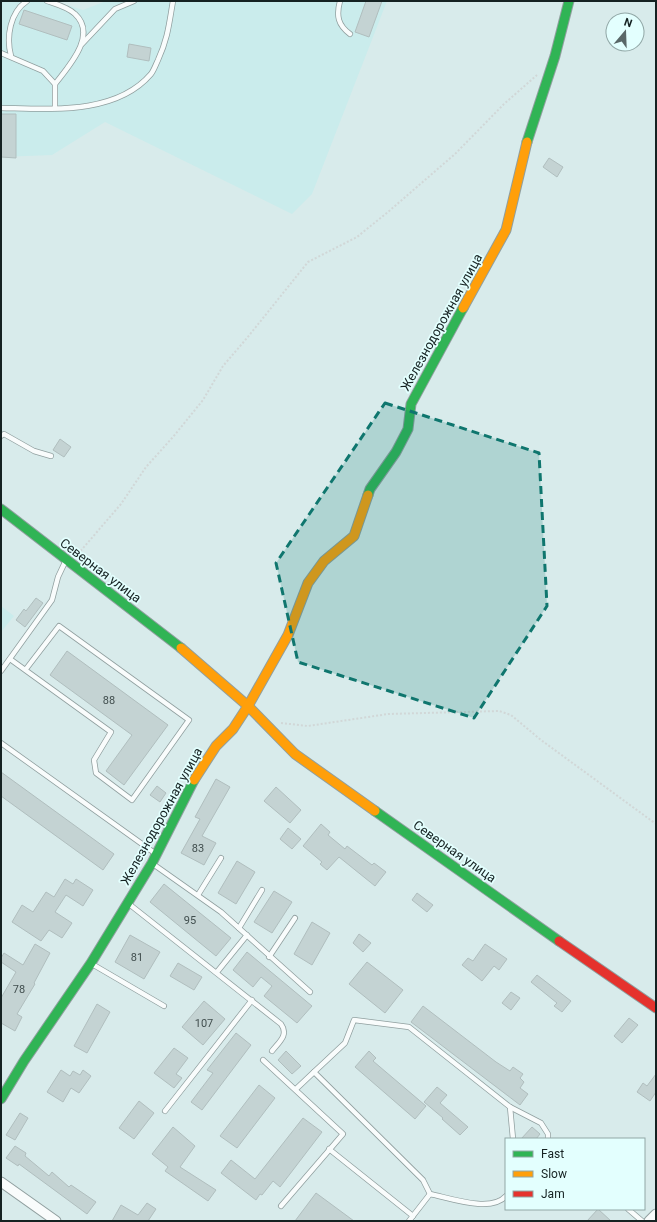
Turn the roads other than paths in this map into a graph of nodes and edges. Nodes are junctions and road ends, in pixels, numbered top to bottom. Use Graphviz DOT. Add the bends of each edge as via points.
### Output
graph roads {
  1 [pos="28,1"];
  2 [pos="47,1"];
  3 [pos="134,1"];
  4 [pos="173,1"];
  5 [pos="340,1"];
  6 [pos="569,1"];
  7 [pos="350,34"];
  8 [pos="81,46"];
  9 [pos="1,53"];
  10 [pos="11,56"];
  11 [pos="55,84"];
  12 [pos="1,108"];
  13 [pos="55,108"];
  14 [pos="1,436"];
  15 [pos="51,456"];
  16 [pos="1,509"];
  17 [pos="68,561"];
  18 [pos="10,659"];
  19 [pos="26,670"];
  20 [pos="1,671"];
  21 [pos="248,706"];
  22 [pos="1,743"];
  23 [pos="156,855"];
  24 [pos="220,858"];
  25 [pos="152,863"];
  26 [pos="262,890"];
  27 [pos="198,895"];
  28 [pos="127,903"];
  29 [pos="295,918"];
  30 [pos="239,928"];
  31 [pos="247,936"];
  32 [pos="270,957"];
  33 [pos="91,963"];
  34 [pos="217,972"];
  35 [pos="310,992"];
  36 [pos="252,1000"];
  37 [pos="164,1006"];
  38 [pos="656,1008"];
  39 [pos="272,1051"];
  40 [pos="263,1060"];
  41 [pos="314,1072"];
  42 [pos="296,1089"];
  43 [pos="1,1100"];
  44 [pos="510,1106"];
  45 [pos="165,1111"];
  46 [pos="513,1138"];
  47 [pos="548,1138"];
  48 [pos="329,1149"];
  49 [pos="1,1182"];
  50 [pos="430,1194"];
  51 [pos="505,1197"];
  52 [pos="280,1206"];
  53 [pos="629,1210"];
  54 [pos="656,1214"];
  55 [pos="412,1216"];
  56 [pos="56,1221"];
  57 [pos="409,1221"];
  58 [pos="642,1221"];
  59 [pos="649,1221"];
  1 -- 10 [label="lane" via="17,9 13,19 7,42"];
  2 -- 8 [label="lane" via="69,10 80,19 83,37"];
  3 -- 8 [label="lane" via="116,9"];
  4 -- 13 [label="lane" via="167,40 152,73 131,92 106,102"];
  5 -- 7 [label="lane" via="337,14 339,23"];
  6 -- 21 [label="street, Железнодорожная улица" via="548,81 519,168 512,213 506,230 411,404 408,429 396,452 370,489 354,536 324,561 308,583 288,635"];
  8 -- 11 [label="lane"];
  9 -- 10 [label="lane"];
  10 -- 11 [label="lane" via="43,71"];
  11 -- 13 [label="lane"];
  12 -- 13 [label="lane"];
  14 -- 15 [label="lane" via="4,434 34,451"];
  16 -- 17 [label="street, Северная улица"];
  17 -- 18 [label="lane" via="58,577 52,600"];
  17 -- 21 [label="street, Северная улица" via="186,652"];
  18 -- 19 [label="lane"];
  18 -- 20 [label="lane"];
  19 -- 19 [label="lane" via="111,732 94,760 96,773 132,800 189,720 58,626"];
  21 -- 23 [label="street, Железнодорожная улица" via="233,729 216,746 190,788"];
  21 -- 38 [label="street, Северная улица" via="295,754"];
  22 -- 23 [label="lane"];
  23 -- 25 [label="street, Железнодорожная улица"];
  24 -- 27 [label="lane"];
  25 -- 27 [label="lane"];
  25 -- 28 [label="street, Железнодорожная улица"];
  26 -- 30 [label="lane"];
  27 -- 30 [label="lane"];
  28 -- 33 [label="street, Железнодорожная улица"];
  28 -- 34 [label="lane"];
  29 -- 32 [label="lane"];
  30 -- 31 [label="lane"];
  31 -- 32 [label="lane"];
  31 -- 34 [label="lane"];
  32 -- 35 [label="lane"];
  33 -- 37 [label="lane"];
  33 -- 43 [label="street, Железнодорожная улица" via="24,1061"];
  34 -- 36 [label="lane"];
  36 -- 39 [label="lane" via="285,1029 285,1036"];
  36 -- 45 [label="lane"];
  40 -- 42 [label="lane"];
  41 -- 42 [label="lane"];
  41 -- 44 [label="lane" via="345,1043 354,1020 409,1027"];
  41 -- 50 [label="lane" via="422,1180"];
  42 -- 48 [label="lane" via="343,1134"];
  44 -- 46 [label="lane"];
  44 -- 47 [label="lane" via="540,1123"];
  48 -- 52 [label="lane"];
  48 -- 55 [label="lane"];
  49 -- 56 [label="street"];
  50 -- 51 [label="lane" via="484,1205 502,1201"];
  50 -- 55 [label="lane"];
  53 -- 58 [label="lane"];
  54 -- 59 [label="street"];
  55 -- 57 [label="lane"];
}
